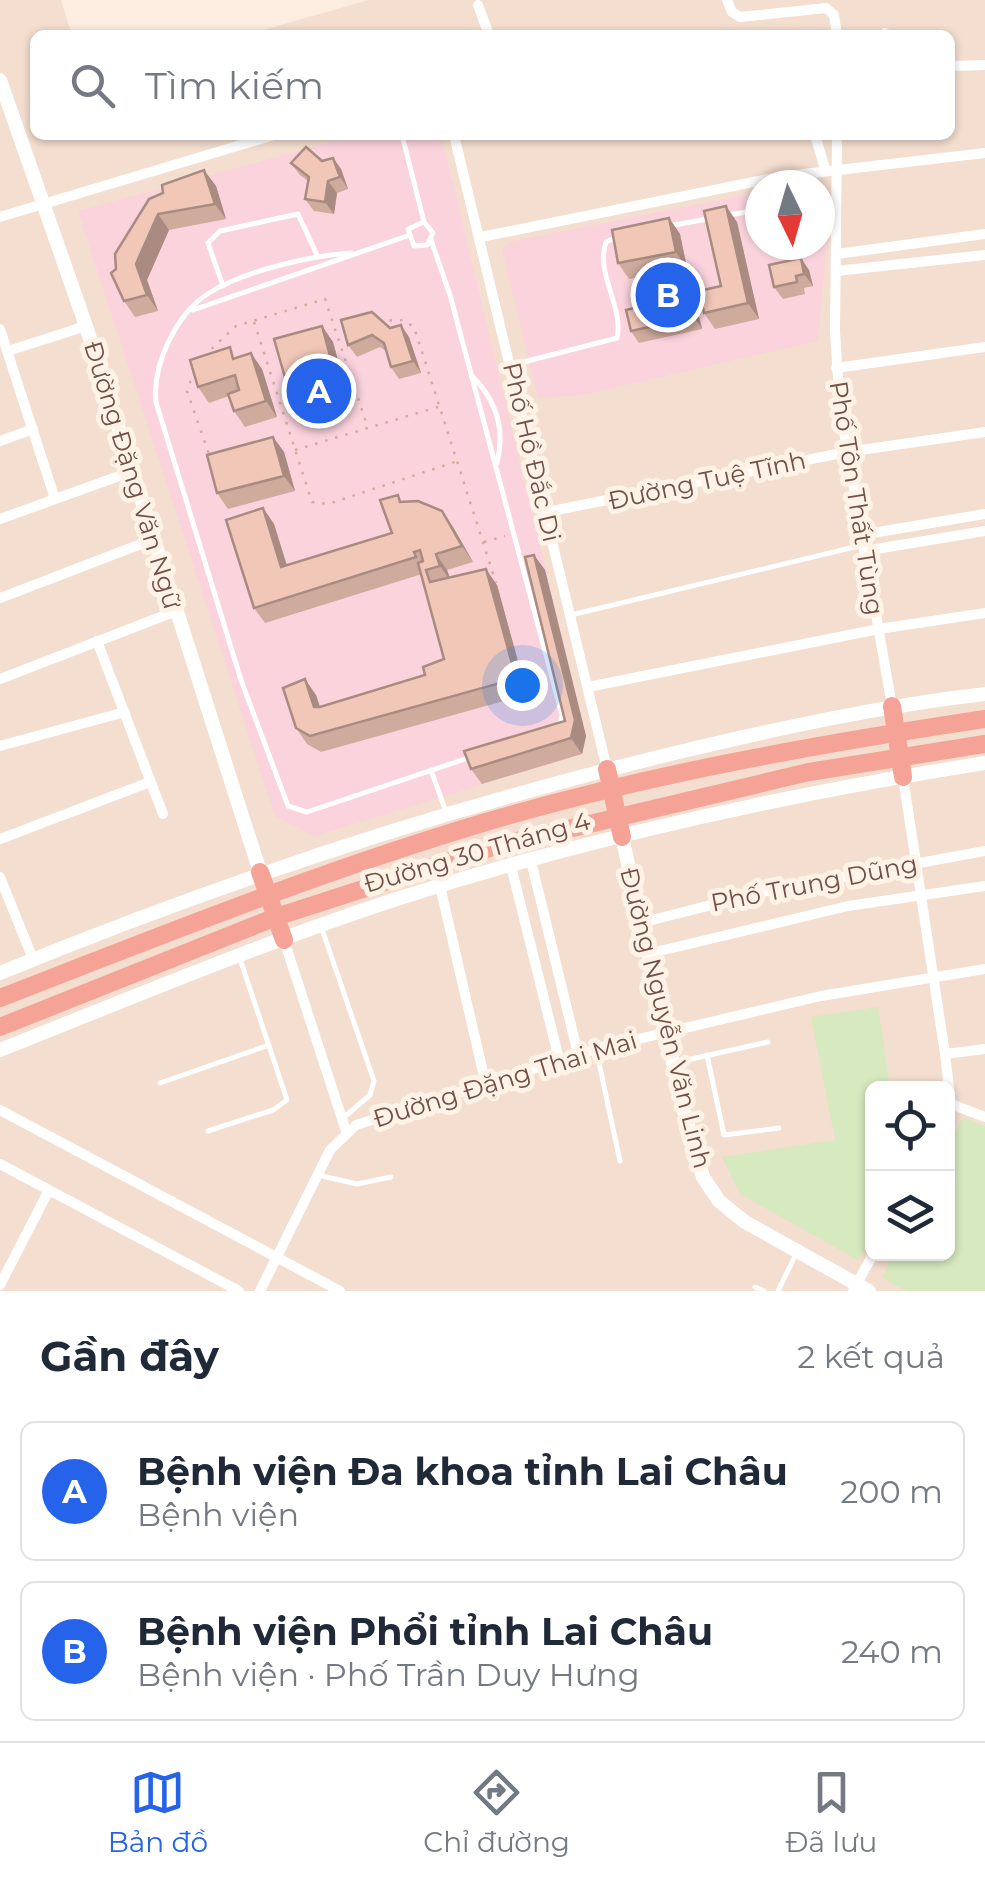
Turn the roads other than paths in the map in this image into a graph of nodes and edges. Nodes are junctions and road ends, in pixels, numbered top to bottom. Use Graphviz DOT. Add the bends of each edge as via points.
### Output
graph roads {
  1 [pos="727,0"];
  2 [pos="478,4"];
  3 [pos="486,30"];
  4 [pos="836,30"];
  5 [pos="985,65"];
  6 [pos="955,66"];
  7 [pos="0,80"];
  8 [pos="257,140"];
  9 [pos="403,140"];
  10 [pos="455,140"];
  11 [pos="818,140"];
  12 [pos="836,140"];
  13 [pos="985,154"];
  14 [pos="832,169"];
  15 [pos="44,203"];
  16 [pos="745,213"];
  17 [pos="0,217"];
  18 [pos="424,222"];
  19 [pos="652,230"];
  20 [pos="636,232"];
  21 [pos="985,234"];
  22 [pos="407,236"];
  23 [pos="481,236"];
  24 [pos="431,240"];
  25 [pos="352,253"];
  26 [pos="836,254"];
  27 [pos="317,255"];
  28 [pos="985,255"];
  29 [pos="788,260"];
  30 [pos="790,263"];
  31 [pos="836,271"];
  32 [pos="223,286"];
  33 [pos="192,310"];
  34 [pos="86,326"];
  35 [pos="0,329"];
  36 [pos="985,347"];
  37 [pos="8,352"];
  38 [pos="512,365"];
  39 [pos="836,368"];
  40 [pos="472,376"];
  41 [pos="32,429"];
  42 [pos="985,432"];
  43 [pos="0,441"];
  44 [pos="847,452"];
  45 [pos="497,464"];
  46 [pos="133,470"];
  47 [pos="55,499"];
  48 [pos="547,512"];
  49 [pos="985,514"];
  50 [pos="0,518"];
  51 [pos="985,531"];
  52 [pos="154,539"];
  53 [pos="863,544"];
  54 [pos="0,598"];
  55 [pos="176,611"];
  56 [pos="985,612"];
  57 [pos="570,615"];
  58 [pos="879,629"];
  59 [pos="97,641"];
  60 [pos="0,679"];
  61 [pos="588,686"];
  62 [pos="985,694"];
  63 [pos="892,706"];
  64 [pos="125,712"];
  65 [pos="985,719"];
  66 [pos="552,729"];
  67 [pos="896,732"];
  68 [pos="985,744"];
  69 [pos="0,746"];
  70 [pos="481,754"];
  71 [pos="900,756"];
  72 [pos="985,763"];
  73 [pos="606,769"];
  74 [pos="431,770"];
  75 [pos="903,777"];
  76 [pos="150,782"];
  77 [pos="612,792"];
  78 [pos="446,812"];
  79 [pos="162,814"];
  80 [pos="617,815"];
  81 [pos="622,836"];
  82 [pos="0,840"];
  83 [pos="985,851"];
  84 [pos="531,861"];
  85 [pos="916,862"];
  86 [pos="511,866"];
  87 [pos="260,872"];
  88 [pos="1,883"];
  89 [pos="440,886"];
  90 [pos="985,886"];
  91 [pos="922,894"];
  92 [pos="268,896"];
  93 [pos="276,918"];
  94 [pos="644,922"];
  95 [pos="321,926"];
  96 [pos="284,940"];
  97 [pos="651,953"];
  98 [pos="239,956"];
  99 [pos="34,960"];
  100 [pos="985,969"];
  101 [pos="0,973"];
  102 [pos="934,976"];
  103 [pos="0,998"];
  104 [pos="0,1027"];
  105 [pos="668,1032"];
  106 [pos="768,1042"];
  107 [pos="269,1044"];
  108 [pos="596,1049"];
  109 [pos="985,1049"];
  110 [pos="0,1050"];
  111 [pos="578,1054"];
  112 [pos="946,1054"];
  113 [pos="707,1055"];
  114 [pos="559,1059"];
  115 [pos="674,1063"];
  116 [pos="485,1081"];
  117 [pos="947,1081"];
  118 [pos="160,1084"];
  119 [pos="0,1110"];
  120 [pos="955,1111"];
  121 [pos="985,1117"];
  122 [pos="344,1125"];
  123 [pos="779,1128"];
  124 [pos="208,1130"];
  125 [pos="620,1161"];
  126 [pos="0,1164"];
  127 [pos="318,1175"];
  128 [pos="390,1178"];
  129 [pos="49,1190"];
  130 [pos="797,1251"];
  131 [pos="276,1257"];
  132 [pos="871,1261"];
  133 [pos="0,1285"];
  134 [pos="755,1287"];
  135 [pos="860,1288"];
  136 [pos="239,1291"];
  137 [pos="260,1291"];
  138 [pos="340,1291"];
  139 [pos="764,1291"];
  140 [pos="778,1291"];
  1 -- 4 [label="street" via="740,17 826,8"];
  2 -- 3 [label="street"];
  5 -- 6 [label="street"];
  7 -- 15 [label="street, Đường Đặng Văn Ngữ"];
  8 -- 15 [label="street"];
  9 -- 18 [label="lane"];
  10 -- 23 [label="street, Phố Hồ Đắc Di"];
  11 -- 14 [label="street"];
  12 -- 14 [label="street, Phố Tôn Thất Tùng"];
  13 -- 14 [label="street"];
  14 -- 23 [label="street"];
  14 -- 26 [label="street, Phố Tôn Thất Tùng"];
  15 -- 17 [label="street"];
  15 -- 34 [label="street, Đường Đặng Văn Ngữ"];
  16 -- 19 [label="lane"];
  18 -- 22 [label="lane" via="412,224"];
  18 -- 24 [label="lane"];
  20 -- 38 [label="lane" via="603,248 617,338"];
  21 -- 26 [label="street"];
  22 -- 24 [label="lane" via="421,247"];
  22 -- 25 [label="lane"];
  23 -- 38 [label="street, Phố Hồ Đắc Di"];
  24 -- 40 [label="lane"];
  25 -- 27 [label="lane"];
  25 -- 33 [label="lane"];
  26 -- 31 [label="street, Phố Tôn Thất Tùng"];
  27 -- 32 [label="lane"];
  27 -- 32 [label="lane" via="298,214 220,231 208,243"];
  28 -- 31 [label="street"];
  29 -- 30 [label="lane"];
  31 -- 39 [label="street, Phố Tôn Thất Tùng"];
  32 -- 33 [label="lane"];
  33 -- 74 [label="lane" via="162,357 156,402 282,800 307,812"];
  34 -- 37 [label="street"];
  34 -- 46 [label="street, Đường Đặng Văn Ngữ"];
  35 -- 37 [label="street"];
  36 -- 39 [label="street"];
  37 -- 41 [label="street"];
  38 -- 48 [label="street, Phố Hồ Đắc Di"];
  39 -- 44 [label="street, Phố Tôn Thất Tùng"];
  40 -- 45 [label="lane"];
  40 -- 45 [label="lane" via="493,403 502,443"];
  41 -- 43 [label="street"];
  41 -- 47 [label="street"];
  42 -- 44 [label="street, Đường Tuệ Tĩnh"];
  44 -- 48 [label="street, Đường Tuệ Tĩnh"];
  44 -- 53 [label="street, Phố Tôn Thất Tùng"];
  45 -- 66 [label="lane" via="562,715"];
  46 -- 47 [label="street"];
  46 -- 52 [label="street, Đường Đặng Văn Ngữ"];
  47 -- 50 [label="street"];
  48 -- 57 [label="street, Phố Hồ Đắc Di"];
  49 -- 53 [label="street"];
  51 -- 53 [label="street"];
  52 -- 54 [label="street"];
  52 -- 55 [label="street, Đường Đặng Văn Ngữ"];
  53 -- 57 [label="lane"];
  53 -- 58 [label="street, Phố Tôn Thất Tùng"];
  55 -- 59 [label="street"];
  55 -- 87 [label="street, Đường Đặng Văn Ngữ"];
  56 -- 58 [label="street"];
  57 -- 61 [label="street, Phố Hồ Đắc Di"];
  58 -- 61 [label="street"];
  58 -- 63 [label="street, Phố Tôn Thất Tùng"];
  59 -- 60 [label="street"];
  59 -- 64 [label="street"];
  61 -- 73 [label="street, Phố Hồ Đắc Di"];
  62 -- 63 [label="street, Đường 30 Tháng 4"];
  63 -- 67 [label="highway"];
  63 -- 73 [label="street, Đường 30 Tháng 4"];
  64 -- 69 [label="street"];
  64 -- 76 [label="street"];
  65 -- 67 [label="highway, Đường 30 Tháng 4"];
  67 -- 71 [label="highway"];
  67 -- 77 [label="highway, Đường 30 Tháng 4"];
  68 -- 71 [label="highway, Đường 30 Tháng 4"];
  70 -- 74 [label="lane"];
  71 -- 75 [label="highway"];
  71 -- 80 [label="highway, Đường 30 Tháng 4"];
  72 -- 75 [label="street, Đường 30 Tháng 4"];
  73 -- 77 [label="highway"];
  73 -- 78 [label="street, Đường 30 Tháng 4"];
  74 -- 78 [label="lane"];
  75 -- 81 [label="street, Đường 30 Tháng 4"];
  75 -- 85 [label="street"];
  76 -- 79 [label="street"];
  76 -- 82 [label="street"];
  77 -- 80 [label="highway"];
  77 -- 92 [label="highway, Đường 30 Tháng 4" via="456,832"];
  78 -- 87 [label="street, Đường 30 Tháng 4"];
  80 -- 81 [label="highway"];
  80 -- 93 [label="highway, Đường 30 Tháng 4" via="428,866"];
  81 -- 84 [label="street, Đường 30 Tháng 4"];
  81 -- 94 [label="street, Đường Nguyễn Văn Linh"];
  83 -- 85 [label="street, Phố Trung Dũng"];
  84 -- 86 [label="street, Đường 30 Tháng 4"];
  84 -- 111 [label="street"];
  85 -- 91 [label="street"];
  85 -- 94 [label="street, Phố Trung Dũng"];
  86 -- 89 [label="street, Đường 30 Tháng 4"];
  86 -- 114 [label="street"];
  87 -- 92 [label="highway"];
  87 -- 99 [label="street, Đường 30 Tháng 4"];
  88 -- 99 [label="street"];
  89 -- 95 [label="street, Đường 30 Tháng 4"];
  89 -- 116 [label="street"];
  90 -- 91 [label="street, Phố Trung Dũng"];
  91 -- 97 [label="street, Phố Trung Dũng"];
  91 -- 102 [label="street"];
  92 -- 93 [label="highway"];
  92 -- 103 [label="highway, Đường 30 Tháng 4"];
  93 -- 96 [label="highway"];
  93 -- 104 [label="highway, Đường 30 Tháng 4"];
  94 -- 97 [label="street, Đường Nguyễn Văn Linh"];
  95 -- 96 [label="street, Đường 30 Tháng 4"];
  95 -- 122 [label="lane" via="374,1081 370,1096"];
  96 -- 98 [label="street, Đường 30 Tháng 4"];
  96 -- 122 [label="street"];
  97 -- 105 [label="street, Đường Nguyễn Văn Linh"];
  98 -- 107 [label="lane"];
  98 -- 110 [label="street, Đường 30 Tháng 4"];
  99 -- 101 [label="street, Đường 30 Tháng 4"];
  100 -- 102 [label="street, Đường Đặng Thai Mai"];
  102 -- 105 [label="street, Đường Đặng Thai Mai"];
  102 -- 112 [label="street"];
  105 -- 108 [label="street, Đường Đặng Thai Mai"];
  105 -- 115 [label="street, Đường Nguyễn Văn Linh"];
  106 -- 113 [label="lane"];
  107 -- 118 [label="lane"];
  107 -- 124 [label="lane" via="287,1100"];
  108 -- 111 [label="street, Đường Đặng Thai Mai"];
  108 -- 125 [label="lane"];
  109 -- 112 [label="street"];
  111 -- 114 [label="street, Đường Đặng Thai Mai"];
  112 -- 117 [label="street"];
  113 -- 115 [label="lane"];
  113 -- 123 [label="lane" via="724,1135"];
  114 -- 116 [label="street, Đường Đặng Thai Mai"];
  115 -- 130 [label="street, Đường Nguyễn Văn Linh" via="710,1189 732,1213"];
  116 -- 122 [label="street, Đường Đặng Thai Mai"];
  119 -- 131 [label="street"];
  120 -- 121 [label="street"];
  122 -- 127 [label="street, Đường Đặng Thai Mai"];
  126 -- 129 [label="street"];
  127 -- 128 [label="lane" via="357,1184"];
  127 -- 131 [label="street, Đường Đặng Thai Mai"];
  129 -- 133 [label="street"];
  129 -- 136 [label="street"];
  130 -- 135 [label="street, Đường Nguyễn Văn Linh"];
  130 -- 140 [label="lane"];
  131 -- 137 [label="street, Đường Đặng Thai Mai"];
  131 -- 138 [label="street"];
  132 -- 135 [label="street"];
  134 -- 139 [label="lane"];
}
